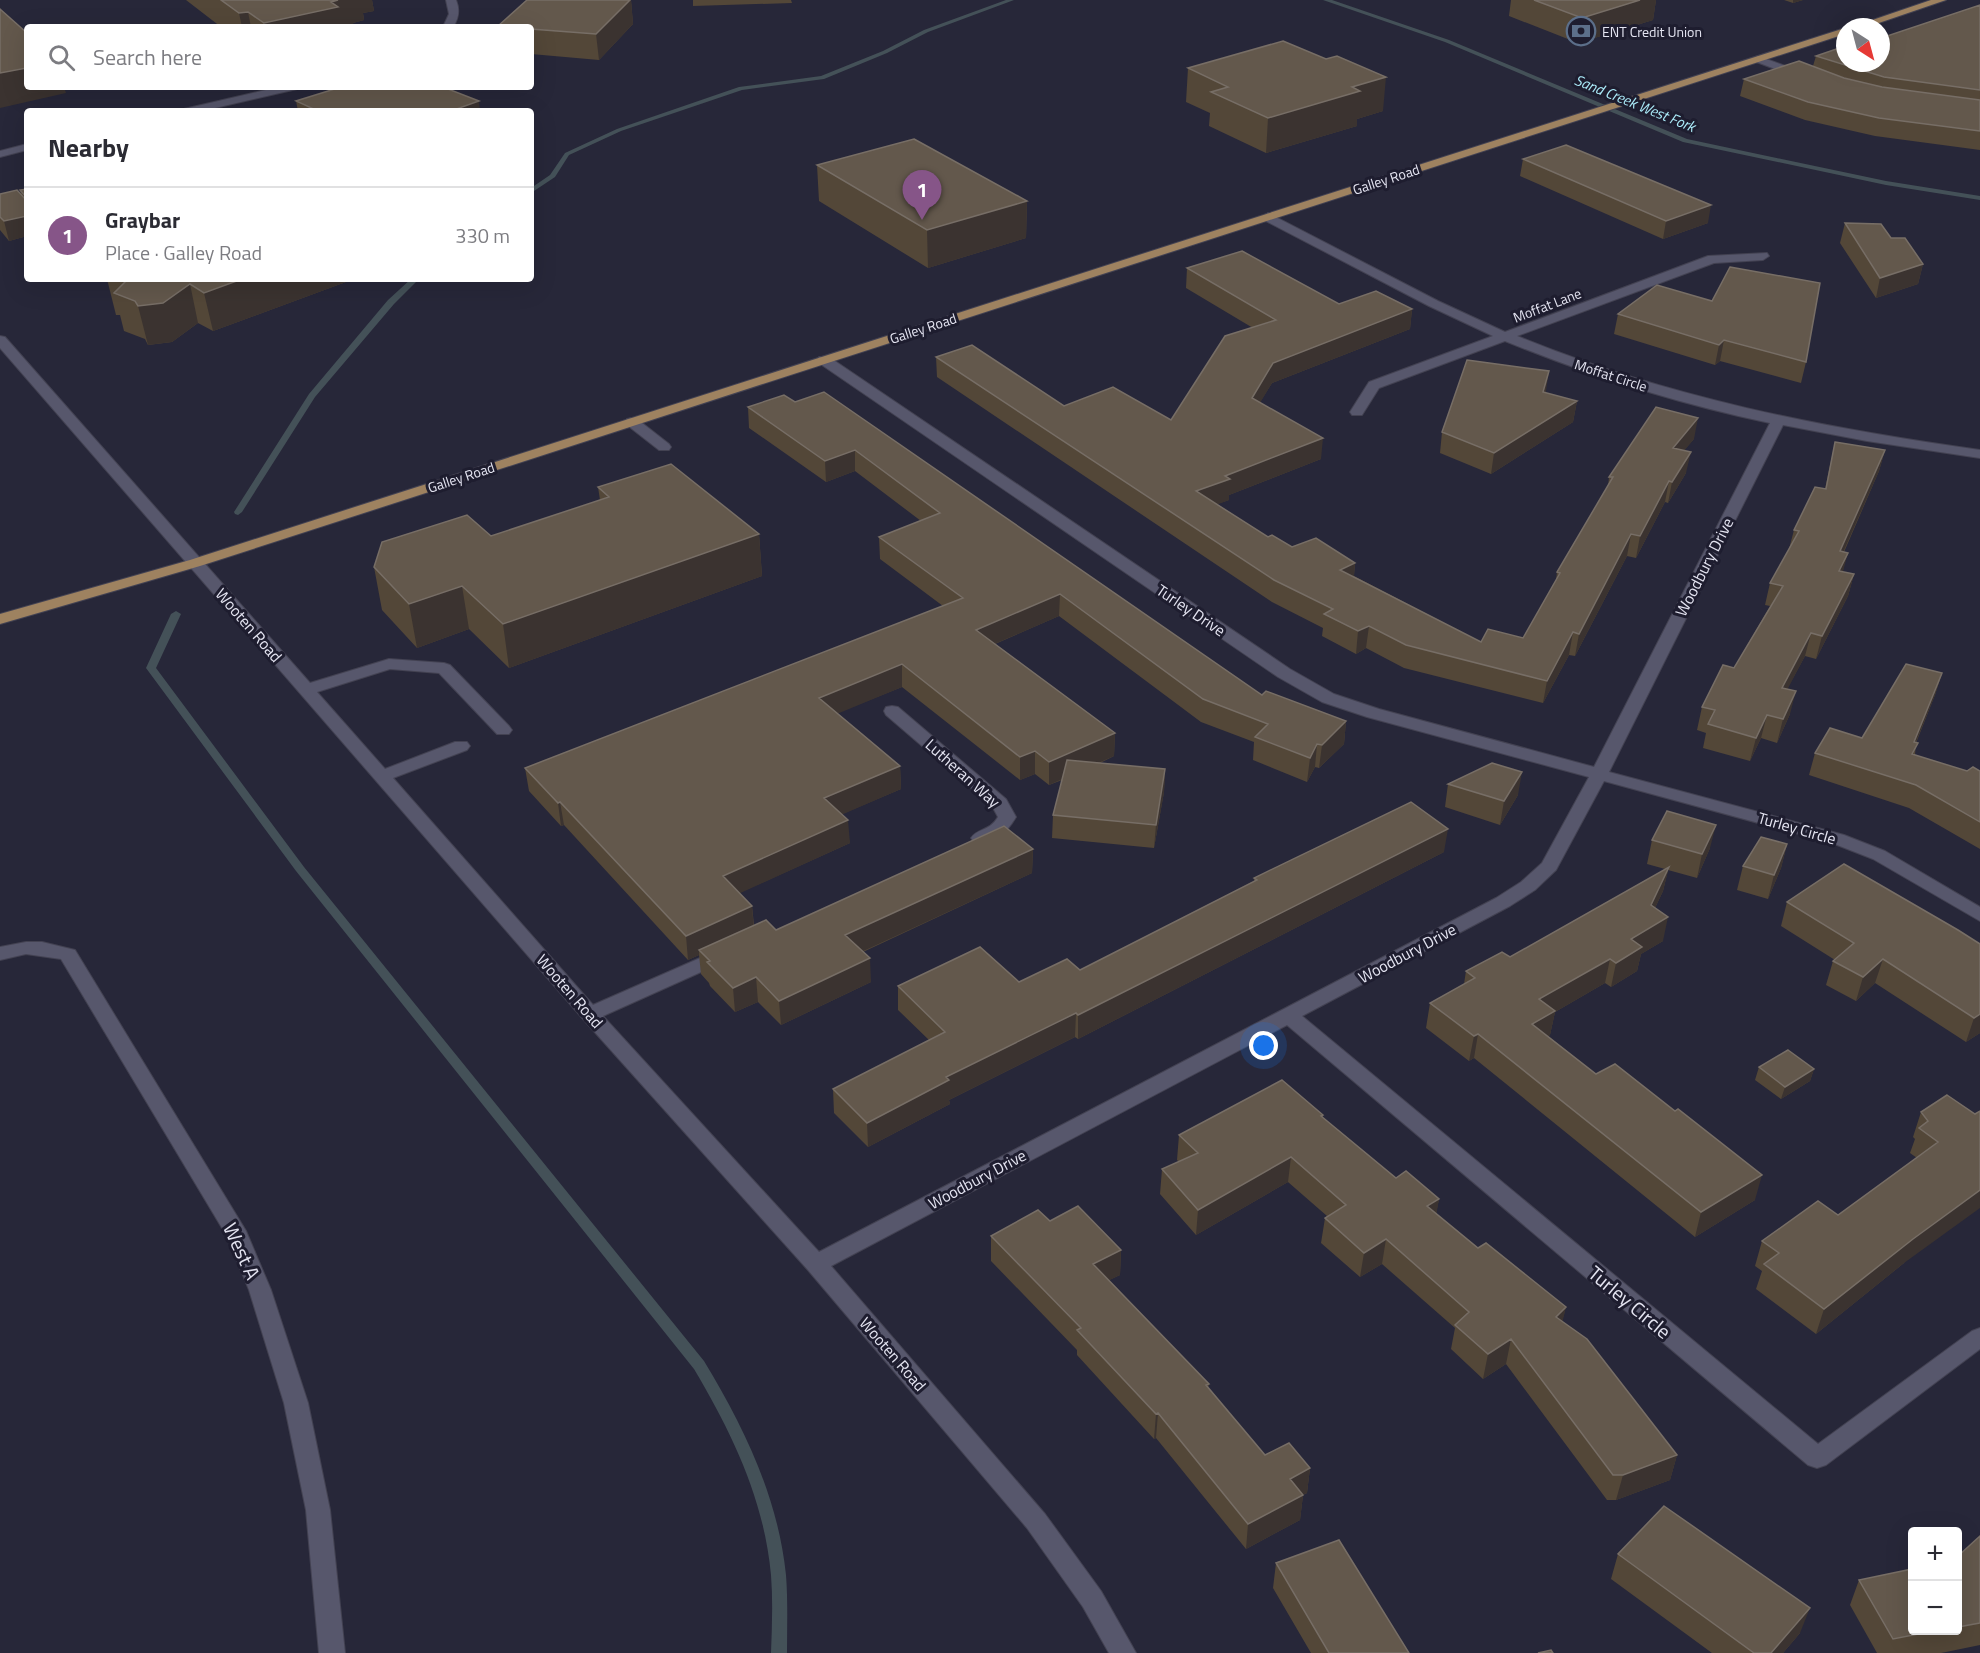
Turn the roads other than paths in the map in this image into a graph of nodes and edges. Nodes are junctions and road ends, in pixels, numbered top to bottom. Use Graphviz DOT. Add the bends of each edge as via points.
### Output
graph roads {
  1 [pos="451,0"];
  2 [pos="1941,0"];
  3 [pos="1885,18"];
  4 [pos="450,24"];
  5 [pos="1836,34"];
  6 [pos="1758,59"];
  7 [pos="1816,80"];
  8 [pos="280,90"];
  9 [pos="201,108"];
  10 [pos="24,148"];
  11 [pos="0,153"];
  12 [pos="1268,217"];
  13 [pos="1763,256"];
  14 [pos="1506,336"];
  15 [pos="0,340"];
  16 [pos="824,360"];
  17 [pos="1357,412"];
  18 [pos="1778,421"];
  19 [pos="632,422"];
  20 [pos="664,447"];
  21 [pos="1980,454"];
  22 [pos="195,563"];
  23 [pos="0,619"];
  24 [pos="306,690"];
  25 [pos="892,711"];
  26 [pos="503,730"];
  27 [pos="461,746"];
  28 [pos="1600,774"];
  29 [pos="382,776"];
  30 [pos="966,844"];
  31 [pos="1980,915"];
  32 [pos="741,946"];
  33 [pos="0,954"];
  34 [pos="590,1014"];
  35 [pos="1288,1015"];
  36 [pos="816,1264"];
  37 [pos="1980,1337"];
  38 [pos="332,1653"];
  39 [pos="1123,1653"];
  1 -- 4 [label="street" via="454,16"];
  2 -- 3 [label="main road"];
  5 -- 6 [label="main road, Galley Road"];
  6 -- 7 [label="street"];
  6 -- 12 [label="main road, Galley Road"];
  8 -- 9 [label="street"];
  10 -- 11 [label="street"];
  12 -- 14 [label="street, Moffat Circle"];
  12 -- 16 [label="main road, Galley Road"];
  13 -- 14 [label="street, Moffat Lane" via="1712,259"];
  14 -- 17 [label="street, Moffat Lane" via="1374,385"];
  14 -- 18 [label="street, Moffat Circle" via="1611,376"];
  15 -- 22 [label="street, Wooten Road"];
  16 -- 19 [label="main road, Galley Road"];
  16 -- 28 [label="street, Turley Drive" via="1284,673 1328,698"];
  18 -- 21 [label="street, Moffat Circle"];
  18 -- 28 [label="street, Woodbury Drive"];
  19 -- 20 [label="street"];
  19 -- 22 [label="main road, Galley Road"];
  22 -- 23 [label="main road, Galley Road"];
  22 -- 24 [label="street, Wooten Road"];
  24 -- 26 [label="street" via="388,664 444,668"];
  24 -- 29 [label="street, Wooten Road"];
  25 -- 30 [label="street, Lutheran Way" via="1000,803 1007,817 999,830"];
  27 -- 29 [label="street"];
  28 -- 31 [label="street, Turley Circle" via="1838,839 1879,855"];
  28 -- 35 [label="street, Woodbury Drive" via="1549,866 1528,886"];
  29 -- 34 [label="street, Wooten Road"];
  32 -- 34 [label="street"];
  33 -- 38 [label="street, West A" via="19,947 68,954 238,1237 260,1290 296,1403 318,1510"];
  34 -- 36 [label="street, Wooten Road"];
  35 -- 36 [label="street, Woodbury Drive"];
  35 -- 37 [label="street, Turley Circle" via="1817,1458"];
  36 -- 39 [label="street, Wooten Road" via="1036,1521 1092,1599"];
}
